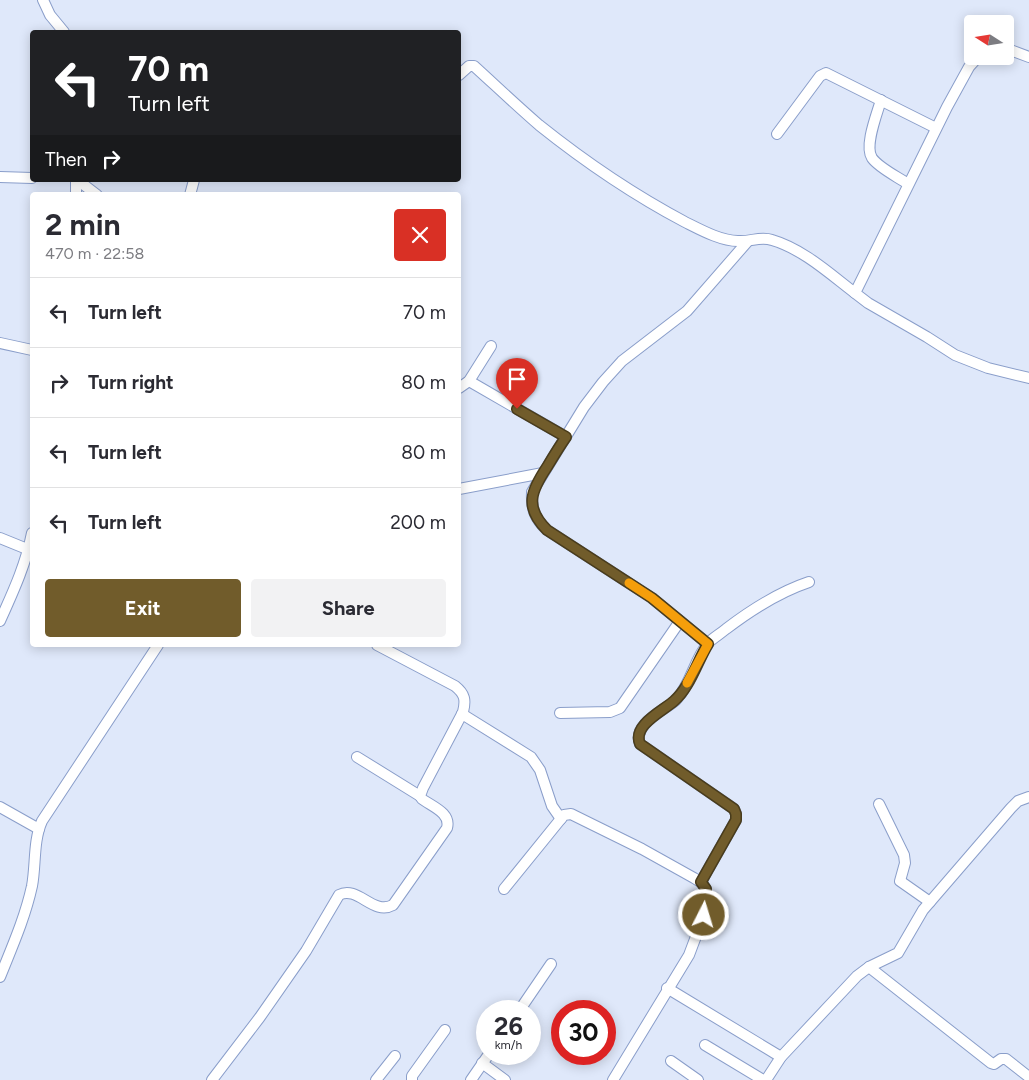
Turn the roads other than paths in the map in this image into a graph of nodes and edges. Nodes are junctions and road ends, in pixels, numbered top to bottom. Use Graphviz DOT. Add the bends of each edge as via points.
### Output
graph roads {
  1 [pos="43,0"];
  2 [pos="62,30"];
  3 [pos="1014,52"];
  4 [pos="1029,58"];
  5 [pos="971,65"];
  6 [pos="461,73"];
  7 [pos="881,100"];
  8 [pos="936,128"];
  9 [pos="777,134"];
  10 [pos="0,177"];
  11 [pos="30,178"];
  12 [pos="83,182"];
  13 [pos="908,184"];
  14 [pos="93,192"];
  15 [pos="748,241"];
  16 [pos="856,293"];
  17 [pos="0,343"];
  18 [pos="491,346"];
  19 [pos="30,350"];
  20 [pos="1029,378"];
  21 [pos="469,381"];
  22 [pos="461,387"];
  23 [pos="566,437"];
  24 [pos="543,473"];
  25 [pos="461,489"];
  26 [pos="0,538"];
  27 [pos="30,550"];
  28 [pos="30,552"];
  29 [pos="809,582"];
  30 [pos="0,621"];
  31 [pos="680,621"];
  32 [pos="708,644"];
  33 [pos="157,647"];
  34 [pos="381,647"];
  35 [pos="560,713"];
  36 [pos="462,714"];
  37 [pos="357,757"];
  38 [pos="420,796"];
  39 [pos="1029,797"];
  40 [pos="880,804"];
  41 [pos="0,807"];
  42 [pos="561,819"];
  43 [pos="39,829"];
  44 [pos="701,882"];
  45 [pos="504,889"];
  46 [pos="930,902"];
  47 [pos="551,964"];
  48 [pos="869,967"];
  49 [pos="0,977"];
  50 [pos="667,988"];
  51 [pos="526,1000"];
  52 [pos="446,1030"];
  53 [pos="705,1045"];
  54 [pos="395,1056"];
  55 [pos="781,1057"];
  56 [pos="671,1061"];
  57 [pos="481,1065"];
  58 [pos="483,1065"];
  59 [pos="1025,1077"];
  60 [pos="213,1080"];
  61 [pos="376,1080"];
  62 [pos="412,1080"];
  63 [pos="471,1080"];
  64 [pos="505,1080"];
  65 [pos="613,1080"];
  66 [pos="698,1080"];
  67 [pos="764,1080"];
  1 -- 2 [label="street"];
  3 -- 4 [label="street"];
  5 -- 8 [label="street"];
  6 -- 15 [label="street" via="474,66 553,136 640,196 710,233 734,241"];
  7 -- 8 [label="street"];
  7 -- 9 [label="street" via="824,73"];
  7 -- 13 [label="street" via="869,152 876,162"];
  8 -- 13 [label="street"];
  10 -- 11 [label="street"];
  12 -- 14 [label="street"];
  13 -- 16 [label="street"];
  15 -- 16 [label="street" via="765,238 795,250"];
  15 -- 23 [label="street" via="688,311 613,370"];
  16 -- 20 [label="street" via="955,355 988,368"];
  17 -- 19 [label="street"];
  18 -- 21 [label="street"];
  21 -- 22 [label="street"];
  21 -- 23 [label="street"];
  23 -- 24 [label="street"];
  24 -- 25 [label="street"];
  24 -- 31 [label="street" via="532,492 533,508 539,522 652,598"];
  26 -- 27 [label="street"];
  28 -- 30 [label="street"];
  29 -- 32 [label="street" via="783,592"];
  31 -- 32 [label="street"];
  31 -- 35 [label="street" via="620,708 604,713"];
  32 -- 44 [label="street" via="680,695 651,717 638,736 640,744 734,809 736,820"];
  33 -- 43 [label="street"];
  34 -- 36 [label="street" via="455,686 466,700"];
  36 -- 38 [label="street"];
  36 -- 42 [label="street" via="531,758 540,770 552,806"];
  37 -- 38 [label="street"];
  38 -- 60 [label="street" via="447,817 448,824 396,902 380,908 352,894 338,895 306,951"];
  39 -- 46 [label="street" via="1010,808"];
  40 -- 46 [label="street" via="904,855 900,881"];
  41 -- 43 [label="street"];
  42 -- 44 [label="street" via="571,814"];
  42 -- 45 [label="street"];
  43 -- 49 [label="street" via="28,905"];
  44 -- 50 [label="street" via="706,889 704,915 689,955"];
  46 -- 48 [label="street" via="898,953"];
  47 -- 51 [label="street"];
  48 -- 55 [label="street"];
  48 -- 59 [label="street" via="992,1063 1006,1059"];
  50 -- 55 [label="street"];
  50 -- 65 [label="street"];
  52 -- 62 [label="street"];
  53 -- 67 [label="street"];
  54 -- 61 [label="street"];
  55 -- 67 [label="street"];
  56 -- 66 [label="street"];
  57 -- 63 [label="street"];
  58 -- 64 [label="street"];
}
